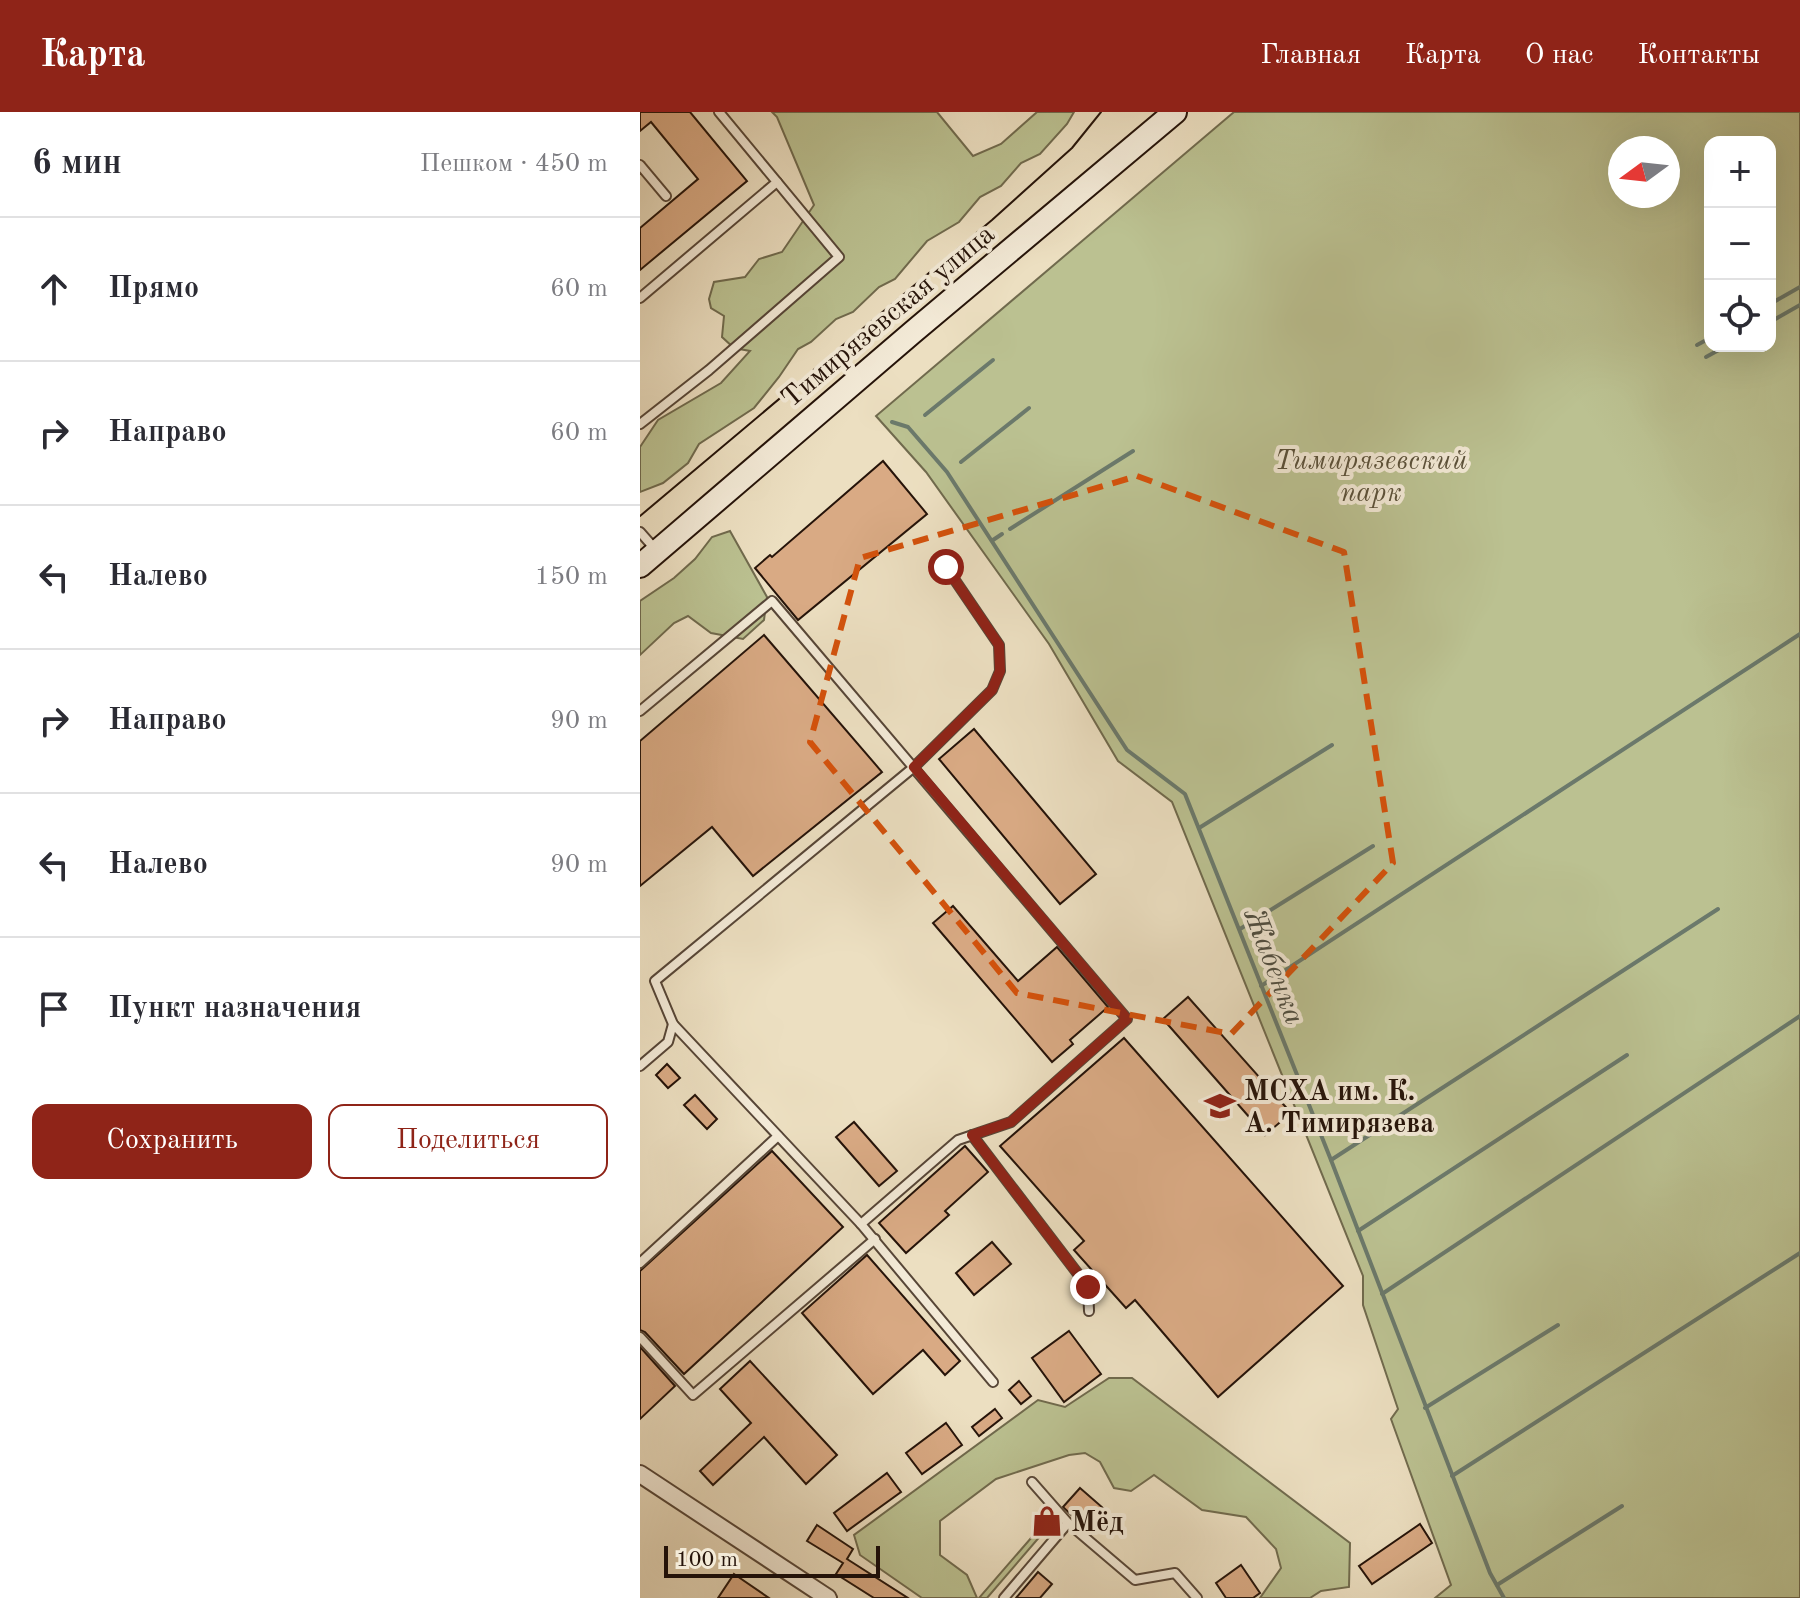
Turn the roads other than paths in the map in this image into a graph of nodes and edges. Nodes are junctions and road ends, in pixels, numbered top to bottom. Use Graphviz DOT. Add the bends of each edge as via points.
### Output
graph roads {
  1 [pos="719,112"];
  2 [pos="1175,112"];
  3 [pos="640,165"];
  4 [pos="777,182"];
  5 [pos="666,196"];
  6 [pos="640,298"];
  7 [pos="640,424"];
  8 [pos="640,532"];
  9 [pos="658,552"];
  10 [pos="640,566"];
  11 [pos="946,567"];
  12 [pos="640,711"];
  13 [pos="914,767"];
  14 [pos="673,1024"];
  15 [pos="640,1066"];
  16 [pos="972,1135"];
  17 [pos="778,1136"];
  18 [pos="861,1224"];
  19 [pos="875,1239"];
  20 [pos="640,1263"];
  21 [pos="1089,1311"];
  22 [pos="640,1337"];
  23 [pos="993,1382"];
  24 [pos="640,1474"];
  25 [pos="1032,1482"];
  26 [pos="1068,1523"];
  27 [pos="828,1598"];
  28 [pos="1004,1598"];
  29 [pos="1197,1598"];
  1 -- 4 [label="lane"];
  2 -- 9 [label="main road, Тимирязевская улица"];
  3 -- 5 [label="lane"];
  4 -- 6 [label="lane"];
  4 -- 7 [label="lane" via="839,257"];
  8 -- 9 [label="lane"];
  9 -- 10 [label="main road, Тимирязевская улица"];
  11 -- 13 [label="lane" via="999,645 1000,671 992,690"];
  12 -- 13 [label="lane" via="772,601"];
  13 -- 14 [label="lane" via="655,981"];
  13 -- 16 [label="lane" via="1127,1019 1011,1122"];
  14 -- 15 [label="lane" via="668,1042"];
  14 -- 17 [label="lane"];
  16 -- 18 [label="lane" via="958,1140"];
  16 -- 21 [label="lane" via="1088,1287"];
  17 -- 18 [label="lane"];
  17 -- 20 [label="lane"];
  18 -- 19 [label="lane"];
  19 -- 22 [label="lane" via="693,1395"];
  19 -- 23 [label="lane"];
  24 -- 27 [label="street"];
  25 -- 26 [label="lane"];
  26 -- 28 [label="lane"];
  26 -- 29 [label="lane" via="1135,1580 1175,1573"];
}
